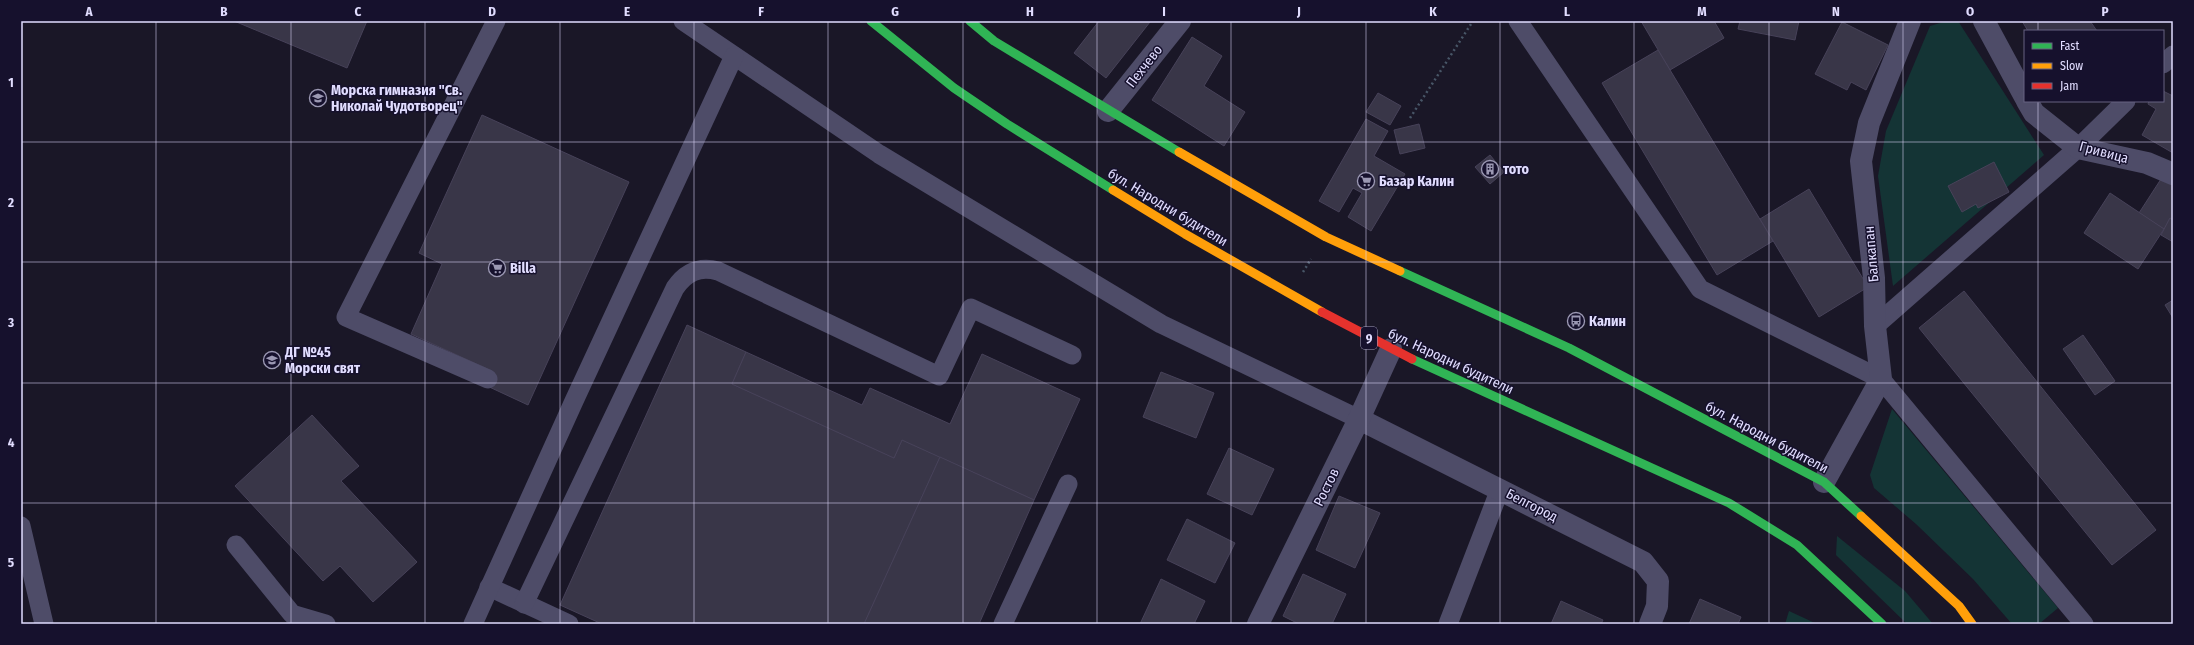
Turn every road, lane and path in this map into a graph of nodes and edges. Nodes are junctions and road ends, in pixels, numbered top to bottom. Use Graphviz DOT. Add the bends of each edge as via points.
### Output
graph roads {
  1 [pos="496,21"];
  2 [pos="682,21"];
  3 [pos="871,21"];
  4 [pos="970,21"];
  5 [pos="1180,21"];
  6 [pos="1473,21"];
  7 [pos="1518,21"];
  8 [pos="1910,21"];
  9 [pos="1984,21"];
  10 [pos="2173,54"];
  11 [pos="734,56"];
  12 [pos="2164,63"];
  13 [pos="2024,95"];
  14 [pos="2028,102"];
  15 [pos="2125,102"];
  16 [pos="1108,112"];
  17 [pos="1410,118"];
  18 [pos="2078,148"];
  19 [pos="2173,174"];
  20 [pos="1326,237"];
  21 [pos="1288,294"];
  22 [pos="1874,326"];
  23 [pos="1390,349"];
  24 [pos="1072,356"];
  25 [pos="1881,378"];
  26 [pos="488,379"];
  27 [pos="1359,419"];
  28 [pos="1824,482"];
  29 [pos="1068,484"];
  30 [pos="1500,489"];
  31 [pos="21,526"];
  32 [pos="236,545"];
  33 [pos="489,587"];
  34 [pos="524,604"];
  35 [pos="44,624"];
  36 [pos="326,624"];
  37 [pos="473,624"];
  38 [pos="569,624"];
  39 [pos="1003,624"];
  40 [pos="1258,624"];
  41 [pos="1448,624"];
  42 [pos="1650,624"];
  43 [pos="1882,624"];
  44 [pos="1972,624"];
  45 [pos="2084,624"];
  1 -- 26 [label="lane" via="346,317"];
  2 -- 11 [label="lane"];
  3 -- 21 [label="main road, бул. Народни будители / 9" via="954,88 1007,124 1090,177"];
  4 -- 16 [label="main road, бул. Народни будители" via="994,41"];
  5 -- 16 [label="street, Пехчево"];
  6 -- 17 [label="path"];
  7 -- 25 [label="lane" via="1700,289"];
  8 -- 22 [label="street, Балкапан" via="1869,123 1860,161 1874,278"];
  9 -- 13 [label="street"];
  10 -- 12 [label="lane"];
  11 -- 27 [label="lane" via="880,154 1161,324"];
  11 -- 33 [label="lane"];
  14 -- 18 [label="street, Гривица" via="2034,113"];
  15 -- 18 [label="lane"];
  16 -- 20 [label="main road, бул. Народни будители"];
  18 -- 19 [label="street, Гривица" via="2148,163"];
  18 -- 22 [label="lane"];
  20 -- 21 [label="path"];
  20 -- 28 [label="main road, бул. Народни будители" via="1569,348"];
  21 -- 23 [label="main road, бул. Народни будители / 9"];
  22 -- 25 [label="street, Балкапан"];
  23 -- 27 [label="street, Ростов"];
  23 -- 43 [label="main road, бул. Народни будители / 9" via="1729,503 1797,545"];
  24 -- 34 [label="lane" via="971,308 939,376 718,271 698,269 688,273 675,288"];
  25 -- 28 [label="street"];
  25 -- 45 [label="lane"];
  27 -- 30 [label="street, Белгород"];
  27 -- 40 [label="street, Ростов"];
  28 -- 44 [label="main road, бул. Народни будители" via="1959,606"];
  29 -- 39 [label="lane"];
  30 -- 41 [label="lane"];
  30 -- 42 [label="street, Белгород" via="1642,562 1658,581 1657,606"];
  31 -- 35 [label="lane"];
  32 -- 36 [label="lane" via="292,614"];
  33 -- 34 [label="lane"];
  33 -- 37 [label="lane"];
  34 -- 38 [label="lane"];
}
